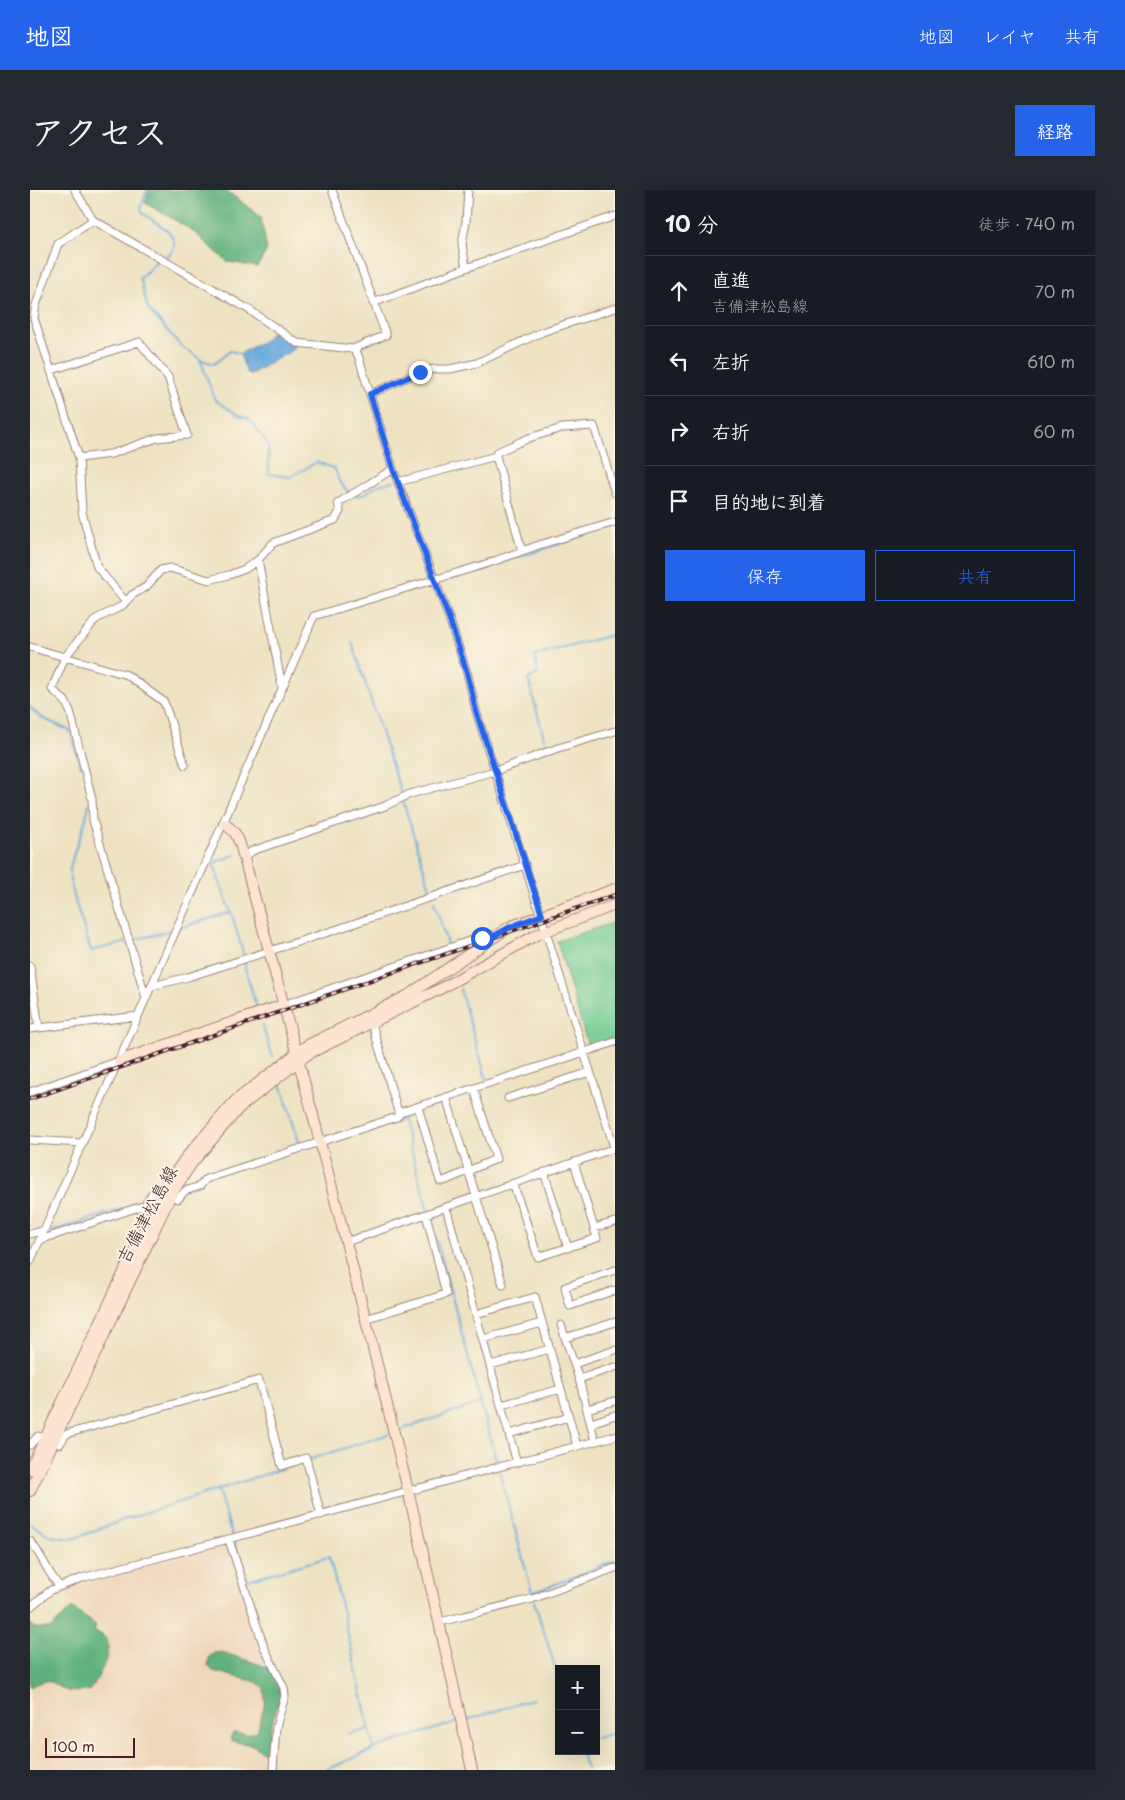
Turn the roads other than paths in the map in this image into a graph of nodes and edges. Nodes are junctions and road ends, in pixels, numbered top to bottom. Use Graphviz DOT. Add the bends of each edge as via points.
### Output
graph roads {
  1 [pos="75,190"];
  2 [pos="332,190"];
  3 [pos="468,190"];
  4 [pos="615,216"];
  5 [pos="92,220"];
  6 [pos="466,268"];
  7 [pos="373,303"];
  8 [pos="615,308"];
  9 [pos="353,349"];
  10 [pos="52,370"];
  11 [pos="370,394"];
  12 [pos="496,456"];
  13 [pos="79,458"];
  14 [pos="393,469"];
  15 [pos="398,482"];
  16 [pos="615,493"];
  17 [pos="615,522"];
  18 [pos="522,552"];
  19 [pos="258,560"];
  20 [pos="434,579"];
  21 [pos="125,601"];
  22 [pos="30,647"];
  23 [pos="65,657"];
  24 [pos="282,687"];
  25 [pos="615,731"];
  26 [pos="185,765"];
  27 [pos="494,771"];
  28 [pos="224,824"];
  29 [pos="244,858"];
  30 [pos="525,865"];
  31 [pos="615,889"];
  32 [pos="615,905"];
  33 [pos="542,915"];
  34 [pos="546,930"];
  35 [pos="485,941"];
  36 [pos="269,951"];
  37 [pos="30,966"];
  38 [pos="152,986"];
  39 [pos="146,998"];
  40 [pos="283,1005"];
  41 [pos="138,1016"];
  42 [pos="373,1027"];
  43 [pos="39,1028"];
  44 [pos="30,1029"];
  45 [pos="615,1042"];
  46 [pos="584,1054"];
  47 [pos="296,1057"];
  48 [pos="119,1061"];
  49 [pos="590,1072"];
  50 [pos="474,1090"];
  51 [pos="30,1092"];
  52 [pos="508,1098"];
  53 [pos="446,1099"];
  54 [pos="419,1109"];
  55 [pos="399,1115"];
  56 [pos="30,1140"];
  57 [pos="82,1143"];
  58 [pos="320,1144"];
  59 [pos="615,1149"];
  60 [pos="574,1162"];
  61 [pos="468,1171"];
  62 [pos="544,1172"];
  63 [pos="514,1183"];
  64 [pos="168,1193"];
  65 [pos="477,1197"];
  66 [pos="446,1207"];
  67 [pos="428,1213"];
  68 [pos="615,1222"];
  69 [pos="594,1228"];
  70 [pos="30,1234"];
  71 [pos="42,1235"];
  72 [pos="346,1242"];
  73 [pos="568,1248"];
  74 [pos="30,1262"];
  75 [pos="615,1270"];
  76 [pos="503,1285"];
  77 [pos="615,1290"];
  78 [pos="476,1314"];
  79 [pos="365,1319"];
  80 [pos="615,1322"];
  81 [pos="542,1323"];
  82 [pos="560,1325"];
  83 [pos="565,1338"];
  84 [pos="483,1339"];
  85 [pos="550,1349"];
  86 [pos="615,1350"];
  87 [pos="574,1364"];
  88 [pos="490,1365"];
  89 [pos="615,1367"];
  90 [pos="579,1380"];
  91 [pos="561,1389"];
  92 [pos="615,1401"];
  93 [pos="501,1405"];
  94 [pos="587,1409"];
  95 [pos="615,1415"];
  96 [pos="569,1416"];
  97 [pos="591,1423"];
  98 [pos="509,1434"];
  99 [pos="615,1436"];
  100 [pos="49,1440"];
  101 [pos="595,1441"];
  102 [pos="30,1446"];
  103 [pos="577,1446"];
  104 [pos="517,1462"];
  105 [pos="30,1470"];
  106 [pos="30,1491"];
  107 [pos="407,1492"];
  108 [pos="321,1515"];
  109 [pos="232,1539"];
  110 [pos="30,1541"];
  111 [pos="615,1568"];
  112 [pos="59,1586"];
  113 [pos="30,1607"];
  114 [pos="440,1622"];
  115 [pos="273,1770"];
  116 [pos="472,1770"];
  1 -- 5 [label="street"];
  2 -- 7 [label="street"];
  3 -- 6 [label="street" via="462,244"];
  4 -- 6 [label="street"];
  5 -- 9 [label="street" via="248,309 297,343"];
  5 -- 10 [label="street" via="58,244 36,304 34,318"];
  6 -- 7 [label="street"];
  7 -- 9 [label="street" via="386,335"];
  8 -- 11 [label="street" via="542,332 477,363 450,370 420,372"];
  9 -- 11 [label="street" via="358,355"];
  10 -- 13 [label="street"];
  10 -- 13 [label="street" via="139,342 168,377 186,435 158,438 111,454"];
  11 -- 14 [label="street"];
  12 -- 15 [label="street"];
  12 -- 16 [label="street" via="498,452 552,430 594,426"];
  12 -- 18 [label="street"];
  13 -- 21 [label="street" via="82,512 98,566"];
  14 -- 15 [label="street"];
  14 -- 19 [label="street" via="338,503 340,511 335,520 273,544"];
  15 -- 20 [label="street"];
  17 -- 18 [label="street"];
  18 -- 20 [label="street"];
  19 -- 21 [label="street" via="209,580 166,568"];
  19 -- 24 [label="street"];
  20 -- 24 [label="street" via="314,616"];
  20 -- 27 [label="street" via="468,676"];
  21 -- 23 [label="street" via="122,606 96,619"];
  22 -- 23 [label="street"];
  23 -- 26 [label="street" via="127,675 164,702"];
  23 -- 39 [label="street" via="52,689 65,700 70,711 92,799 93,820"];
  24 -- 28 [label="street"];
  25 -- 27 [label="street"];
  27 -- 29 [label="street" via="410,794 385,806 252,851"];
  27 -- 30 [label="street"];
  28 -- 29 [label="main road" via="237,836"];
  28 -- 38 [label="street"];
  29 -- 36 [label="main road"];
  30 -- 33 [label="street"];
  30 -- 36 [label="street"];
  31 -- 33 [label="main road, 吉備津松島線"];
  32 -- 34 [label="main road, 吉備津松島線"];
  33 -- 34 [label="street"];
  33 -- 35 [label="main road, 吉備津松島線"];
  34 -- 46 [label="street"];
  34 -- 47 [label="main road, 吉備津松島線" via="440,989"];
  35 -- 40 [label="street" via="478,938"];
  35 -- 47 [label="main road, 吉備津松島線" via="407,996 321,1037"];
  36 -- 38 [label="street"];
  36 -- 40 [label="main road"];
  37 -- 43 [label="street"];
  38 -- 39 [label="street"];
  39 -- 41 [label="street"];
  40 -- 47 [label="main road"];
  40 -- 48 [label="main road"];
  41 -- 43 [label="street"];
  41 -- 48 [label="street"];
  42 -- 55 [label="street"];
  43 -- 44 [label="street"];
  45 -- 46 [label="street"];
  46 -- 49 [label="street"];
  46 -- 50 [label="street"];
  47 -- 58 [label="main road"];
  47 -- 64 [label="main road, 吉備津松島線" via="239,1108"];
  48 -- 51 [label="street"];
  48 -- 57 [label="street"];
  49 -- 52 [label="street"];
  49 -- 59 [label="street"];
  50 -- 53 [label="street"];
  50 -- 61 [label="street" via="496,1159"];
  53 -- 54 [label="street"];
  53 -- 61 [label="street"];
  54 -- 55 [label="street"];
  54 -- 61 [label="street" via="440,1181"];
  55 -- 58 [label="street"];
  56 -- 57 [label="street"];
  57 -- 71 [label="street"];
  58 -- 64 [label="street" via="203,1182 178,1199"];
  58 -- 72 [label="main road"];
  59 -- 60 [label="street"];
  60 -- 62 [label="street"];
  60 -- 69 [label="street"];
  61 -- 65 [label="street"];
  62 -- 63 [label="street"];
  62 -- 73 [label="street"];
  63 -- 65 [label="street"];
  63 -- 73 [label="street" via="538,1257"];
  64 -- 71 [label="street" via="156,1188 145,1205"];
  64 -- 100 [label="main road, 吉備津松島線"];
  65 -- 66 [label="street"];
  65 -- 76 [label="street"];
  66 -- 67 [label="street"];
  66 -- 78 [label="street"];
  67 -- 72 [label="street"];
  67 -- 79 [label="street" via="446,1294"];
  68 -- 69 [label="street"];
  69 -- 73 [label="street" via="597,1238"];
  70 -- 71 [label="street"];
  71 -- 74 [label="street"];
  72 -- 79 [label="main road"];
  75 -- 77 [label="street" via="565,1287 570,1306"];
  78 -- 81 [label="street" via="535,1297"];
  78 -- 84 [label="street"];
  79 -- 107 [label="main road"];
  80 -- 83 [label="street"];
  81 -- 84 [label="street"];
  81 -- 85 [label="street"];
  82 -- 83 [label="street"];
  83 -- 87 [label="street"];
  84 -- 88 [label="street"];
  85 -- 88 [label="street"];
  85 -- 91 [label="street"];
  86 -- 87 [label="street"];
  87 -- 90 [label="street"];
  88 -- 93 [label="street"];
  89 -- 90 [label="street"];
  90 -- 94 [label="street"];
  91 -- 93 [label="street"];
  91 -- 96 [label="street"];
  92 -- 94 [label="street"];
  93 -- 98 [label="street"];
  94 -- 97 [label="street"];
  95 -- 97 [label="street"];
  96 -- 98 [label="street"];
  96 -- 103 [label="street"];
  97 -- 101 [label="street"];
  98 -- 104 [label="street"];
  99 -- 101 [label="street"];
  100 -- 102 [label="street" via="38,1436"];
  100 -- 105 [label="main road, 吉備津松島線"];
  100 -- 106 [label="main road, 吉備津松島線"];
  100 -- 108 [label="street" via="60,1444 66,1434 259,1380 282,1466 306,1460"];
  101 -- 103 [label="street"];
  103 -- 104 [label="street"];
  104 -- 107 [label="street"];
  107 -- 108 [label="street"];
  107 -- 114 [label="main road"];
  108 -- 109 [label="street"];
  109 -- 112 [label="street"];
  109 -- 115 [label="street" via="264,1647 284,1688 276,1727"];
  110 -- 112 [label="street"];
  111 -- 114 [label="street" via="534,1598"];
  112 -- 113 [label="street"];
  114 -- 116 [label="main road"];
}
